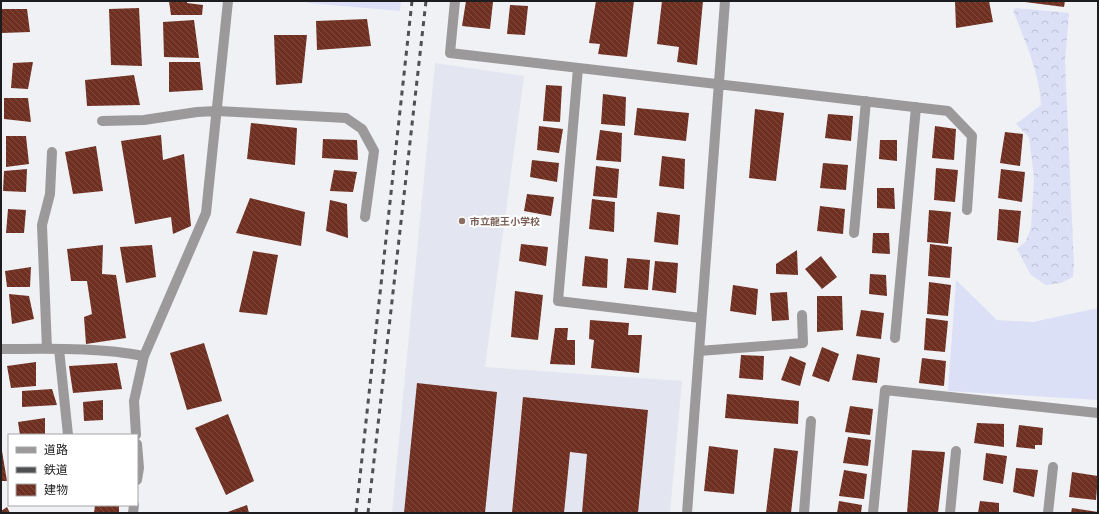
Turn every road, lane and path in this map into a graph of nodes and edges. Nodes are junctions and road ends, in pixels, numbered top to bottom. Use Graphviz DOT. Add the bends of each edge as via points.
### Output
graph roads {
  1 [pos="228,1"];
  2 [pos="455,1"];
  3 [pos="725,1"];
  4 [pos="578,68"];
  5 [pos="718,85"];
  6 [pos="866,101"];
  7 [pos="916,107"];
  8 [pos="217,111"];
  9 [pos="102,121"];
  10 [pos="52,152"];
  11 [pos="967,210"];
  12 [pos="365,217"];
  13 [pos="854,233"];
  14 [pos="802,315"];
  15 [pos="701,318"];
  16 [pos="895,338"];
  17 [pos="1,349"];
  18 [pos="48,349"];
  19 [pos="59,349"];
  20 [pos="699,351"];
  21 [pos="144,356"];
  22 [pos="1098,414"];
  23 [pos="811,421"];
  24 [pos="68,434"];
  25 [pos="136,434"];
  26 [pos="956,451"];
  27 [pos="138,456"];
  28 [pos="1053,467"];
  29 [pos="138,474"];
  30 [pos="687,513"];
  31 [pos="804,513"];
  32 [pos="873,513"];
  33 [pos="950,513"];
  34 [pos="1048,513"];
  1 -- 8 [label="street"];
  2 -- 4 [label="street" via="450,53"];
  3 -- 5 [label="street"];
  4 -- 5 [label="street"];
  4 -- 15 [label="street" via="558,300"];
  5 -- 6 [label="street"];
  5 -- 15 [label="street"];
  6 -- 7 [label="street"];
  6 -- 13 [label="street"];
  7 -- 11 [label="street" via="948,111 972,136"];
  7 -- 16 [label="street"];
  8 -- 9 [label="street" via="144,120"];
  8 -- 12 [label="street" via="346,118 362,129 374,151"];
  8 -- 21 [label="street" via="206,213"];
  10 -- 18 [label="street" via="50,194 42,225"];
  14 -- 20 [label="street" via="803,343"];
  15 -- 20 [label="street"];
  17 -- 18 [label="street"];
  18 -- 19 [label="street"];
  19 -- 21 [label="street" via="120,351"];
  19 -- 24 [label="street"];
  20 -- 30 [label="street"];
  21 -- 25 [label="street" via="134,401"];
  22 -- 32 [label="street" via="885,390"];
  23 -- 31 [label="street"];
  26 -- 33 [label="street"];
  27 -- 29 [label="street"];
  28 -- 34 [label="street"];
}
